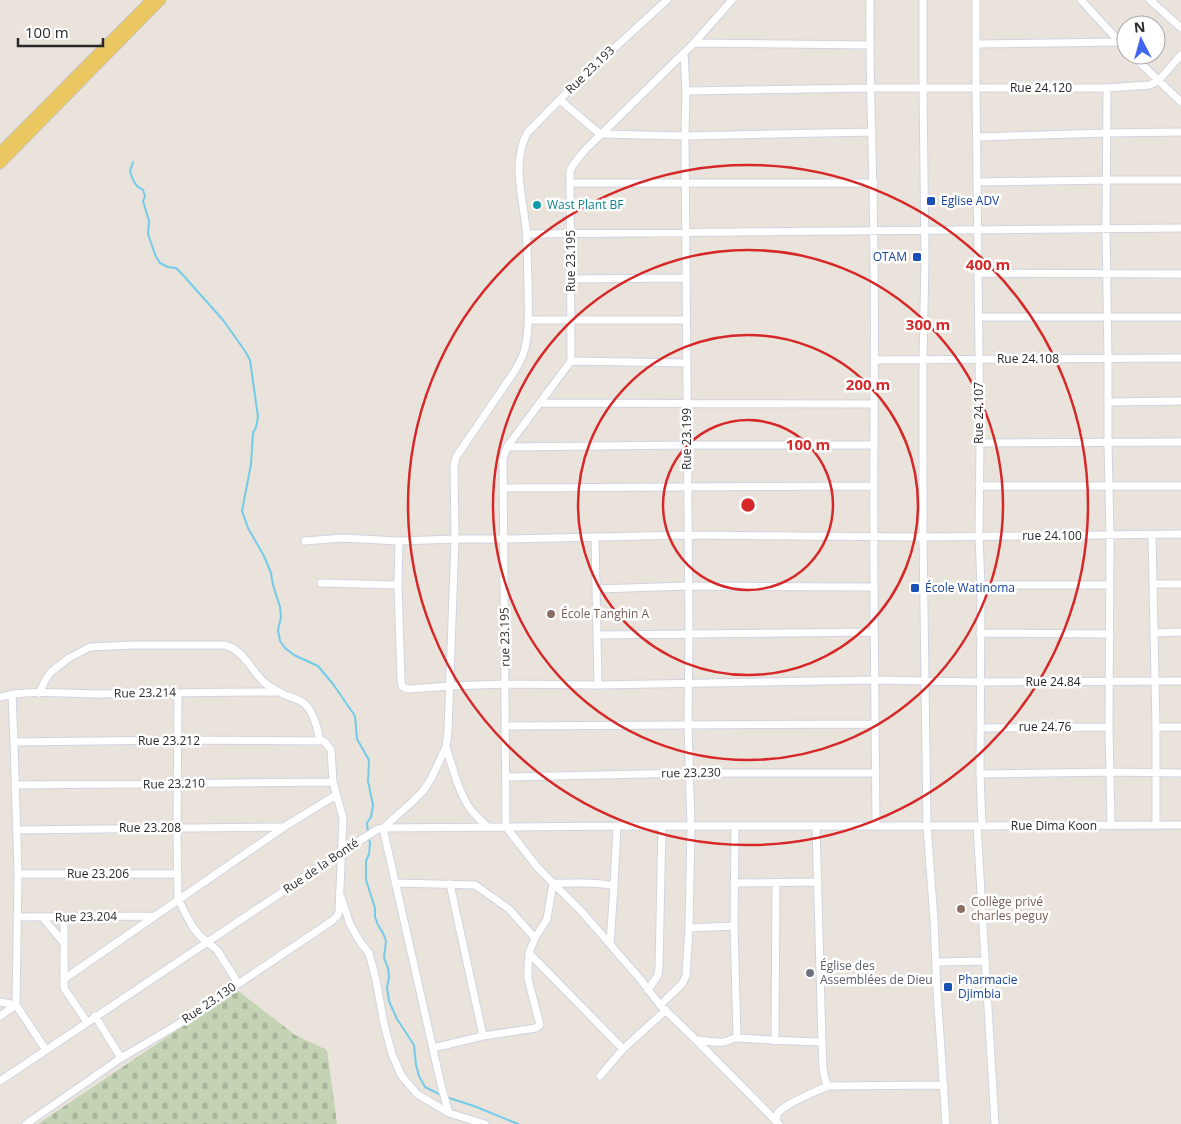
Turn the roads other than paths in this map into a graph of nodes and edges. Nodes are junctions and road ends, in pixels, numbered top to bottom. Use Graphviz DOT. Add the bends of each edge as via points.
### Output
graph roads {
  1 [pos="150,0"];
  2 [pos="162,0"];
  3 [pos="667,0"];
  4 [pos="732,0"];
  5 [pos="870,0"];
  6 [pos="923,0"];
  7 [pos="976,0"];
  8 [pos="1080,0"];
  9 [pos="1150,0"];
  10 [pos="1181,28"];
  11 [pos="1116,39"];
  12 [pos="1116,42"];
  13 [pos="694,43"];
  14 [pos="976,44"];
  15 [pos="870,45"];
  16 [pos="684,53"];
  17 [pos="1181,55"];
  18 [pos="1143,65"];
  19 [pos="1159,80"];
  20 [pos="870,88"];
  21 [pos="923,88"];
  22 [pos="976,88"];
  23 [pos="1107,88"];
  24 [pos="686,91"];
  25 [pos="560,100"];
  26 [pos="1181,102"];
  27 [pos="872,132"];
  28 [pos="1181,132"];
  29 [pos="1107,133"];
  30 [pos="600,134"];
  31 [pos="685,136"];
  32 [pos="977,137"];
  33 [pos="521,147"];
  34 [pos="0,152"];
  35 [pos="0,164"];
  36 [pos="1106,180"];
  37 [pos="1181,180"];
  38 [pos="978,182"];
  39 [pos="570,183"];
  40 [pos="685,183"];
  41 [pos="874,183"];
  42 [pos="1181,228"];
  43 [pos="925,229"];
  44 [pos="1106,229"];
  45 [pos="874,230"];
  46 [pos="978,230"];
  47 [pos="686,232"];
  48 [pos="527,234"];
  49 [pos="571,234"];
  50 [pos="978,273"];
  51 [pos="1106,274"];
  52 [pos="1181,274"];
  53 [pos="686,278"];
  54 [pos="570,279"];
  55 [pos="979,317"];
  56 [pos="1107,317"];
  57 [pos="1181,317"];
  58 [pos="529,320"];
  59 [pos="686,320"];
  60 [pos="571,321"];
  61 [pos="1108,358"];
  62 [pos="1181,358"];
  63 [pos="923,359"];
  64 [pos="979,359"];
  65 [pos="875,360"];
  66 [pos="571,361"];
  67 [pos="686,363"];
  68 [pos="1108,402"];
  69 [pos="1181,402"];
  70 [pos="540,404"];
  71 [pos="687,404"];
  72 [pos="874,404"];
  73 [pos="980,442"];
  74 [pos="1108,442"];
  75 [pos="1181,442"];
  76 [pos="688,445"];
  77 [pos="874,445"];
  78 [pos="506,447"];
  79 [pos="874,486"];
  80 [pos="979,486"];
  81 [pos="1181,486"];
  82 [pos="1108,487"];
  83 [pos="504,488"];
  84 [pos="688,488"];
  85 [pos="1181,534"];
  86 [pos="687,535"];
  87 [pos="1152,535"];
  88 [pos="874,536"];
  89 [pos="979,536"];
  90 [pos="1110,536"];
  91 [pos="595,537"];
  92 [pos="923,537"];
  93 [pos="455,539"];
  94 [pos="504,539"];
  95 [pos="305,541"];
  96 [pos="399,541"];
  97 [pos="321,583"];
  98 [pos="398,584"];
  99 [pos="1154,584"];
  100 [pos="1181,584"];
  101 [pos="981,585"];
  102 [pos="1110,585"];
  103 [pos="688,586"];
  104 [pos="874,587"];
  105 [pos="597,589"];
  106 [pos="874,632"];
  107 [pos="1155,632"];
  108 [pos="1181,632"];
  109 [pos="980,633"];
  110 [pos="689,634"];
  111 [pos="1110,634"];
  112 [pos="597,635"];
  113 [pos="875,680"];
  114 [pos="925,681"];
  115 [pos="1181,681"];
  116 [pos="980,682"];
  117 [pos="1110,682"];
  118 [pos="1155,682"];
  119 [pos="689,683"];
  120 [pos="505,684"];
  121 [pos="598,685"];
  122 [pos="450,686"];
  123 [pos="178,692"];
  124 [pos="279,692"];
  125 [pos="39,693"];
  126 [pos="12,694"];
  127 [pos="0,697"];
  128 [pos="874,724"];
  129 [pos="506,726"];
  130 [pos="688,726"];
  131 [pos="1109,727"];
  132 [pos="1156,727"];
  133 [pos="1181,727"];
  134 [pos="981,728"];
  135 [pos="178,740"];
  136 [pos="322,741"];
  137 [pos="14,742"];
  138 [pos="446,747"];
  139 [pos="1111,772"];
  140 [pos="690,773"];
  141 [pos="876,773"];
  142 [pos="1155,773"];
  143 [pos="1181,773"];
  144 [pos="980,774"];
  145 [pos="506,776"];
  146 [pos="333,782"];
  147 [pos="178,784"];
  148 [pos="15,785"];
  149 [pos="336,795"];
  150 [pos="1111,825"];
  151 [pos="1156,825"];
  152 [pos="1181,825"];
  153 [pos="617,826"];
  154 [pos="662,826"];
  155 [pos="691,826"];
  156 [pos="735,826"];
  157 [pos="816,826"];
  158 [pos="876,826"];
  159 [pos="926,826"];
  160 [pos="979,826"];
  161 [pos="284,827"];
  162 [pos="488,827"];
  163 [pos="506,827"];
  164 [pos="177,828"];
  165 [pos="381,828"];
  166 [pos="16,830"];
  167 [pos="342,852"];
  168 [pos="18,874"];
  169 [pos="178,874"];
  170 [pos="818,882"];
  171 [pos="395,883"];
  172 [pos="553,883"];
  173 [pos="734,883"];
  174 [pos="776,883"];
  175 [pos="450,884"];
  176 [pos="614,886"];
  177 [pos="340,895"];
  178 [pos="178,899"];
  179 [pos="154,916"];
  180 [pos="17,917"];
  181 [pos="64,917"];
  182 [pos="42,918"];
  183 [pos="734,926"];
  184 [pos="689,928"];
  185 [pos="535,938"];
  186 [pos="208,942"];
  187 [pos="64,943"];
  188 [pos="610,944"];
  189 [pos="529,953"];
  190 [pos="985,961"];
  191 [pos="937,962"];
  192 [pos="64,979"];
  193 [pos="238,983"];
  194 [pos="648,990"];
  195 [pos="0,1002"];
  196 [pos="16,1005"];
  197 [pos="663,1008"];
  198 [pos="0,1016"];
  199 [pos="95,1016"];
  200 [pos="87,1022"];
  201 [pos="483,1036"];
  202 [pos="737,1038"];
  203 [pos="696,1040"];
  204 [pos="775,1041"];
  205 [pos="822,1042"];
  206 [pos="433,1048"];
  207 [pos="623,1049"];
  208 [pos="46,1050"];
  209 [pos="121,1058"];
  210 [pos="600,1076"];
  211 [pos="0,1081"];
  212 [pos="944,1085"];
  213 [pos="828,1086"];
  214 [pos="448,1110"];
  215 [pos="777,1122"];
  216 [pos="26,1124"];
  217 [pos="486,1124"];
  218 [pos="946,1124"];
  219 [pos="995,1124"];
  1 -- 34 [label="main road"];
  2 -- 35 [label="main road"];
  3 -- 25 [label="street, Rue 23.193"];
  4 -- 13 [label="street, Rue 23.195"];
  5 -- 15 [label="street"];
  6 -- 21 [label="street"];
  7 -- 14 [label="street, Rue 24.107"];
  8 -- 11 [label="street"];
  9 -- 10 [label="street"];
  12 -- 14 [label="street"];
  13 -- 15 [label="street"];
  13 -- 16 [label="street, Rue 23.195"];
  14 -- 22 [label="street, Rue 24.107"];
  15 -- 20 [label="street"];
  16 -- 24 [label="street, Rue 23.199"];
  16 -- 30 [label="street, Rue 23.195"];
  17 -- 19 [label="street"];
  18 -- 19 [label="street"];
  19 -- 23 [label="street, Rue 24.120" via="1150,84"];
  19 -- 26 [label="street"];
  20 -- 21 [label="street, Rue 24.120"];
  20 -- 24 [label="street, Rue 24.120"];
  20 -- 27 [label="street"];
  21 -- 22 [label="street, Rue 24.120"];
  21 -- 43 [label="street"];
  22 -- 23 [label="street, Rue 24.120"];
  22 -- 32 [label="street, Rue 24.107"];
  23 -- 29 [label="street"];
  24 -- 31 [label="street, Rue 23.199"];
  25 -- 30 [label="street"];
  25 -- 33 [label="street, Rue 23.193" via="527,133"];
  27 -- 31 [label="street"];
  27 -- 41 [label="street"];
  28 -- 29 [label="street"];
  29 -- 32 [label="street"];
  29 -- 36 [label="street"];
  30 -- 31 [label="street"];
  30 -- 39 [label="street, Rue 23.195" via="571,168"];
  31 -- 40 [label="street, Rue 23.199"];
  32 -- 38 [label="street, Rue 24.107"];
  33 -- 48 [label="street, Rue de la Bonté" via="519,173"];
  36 -- 37 [label="street"];
  36 -- 38 [label="street"];
  36 -- 44 [label="street"];
  38 -- 46 [label="street, Rue 24.107"];
  39 -- 40 [label="street"];
  39 -- 49 [label="street, Rue 23.195"];
  40 -- 41 [label="street"];
  40 -- 47 [label="street, Rue 23.199"];
  41 -- 45 [label="street"];
  42 -- 44 [label="street"];
  43 -- 45 [label="street"];
  43 -- 46 [label="street"];
  43 -- 63 [label="street"];
  44 -- 46 [label="street"];
  44 -- 51 [label="street"];
  45 -- 47 [label="street"];
  45 -- 65 [label="street"];
  46 -- 50 [label="street, Rue 24.107"];
  47 -- 49 [label="street"];
  47 -- 53 [label="street, Rue 23.199"];
  48 -- 49 [label="street"];
  48 -- 58 [label="street, Rue de la Bonté"];
  49 -- 54 [label="street, Rue 23.195"];
  50 -- 51 [label="street"];
  50 -- 55 [label="street, Rue 24.107"];
  51 -- 52 [label="street"];
  51 -- 56 [label="street"];
  53 -- 54 [label="street"];
  53 -- 59 [label="street, Rue 23.199"];
  54 -- 60 [label="street, Rue 23.195"];
  55 -- 56 [label="street"];
  55 -- 64 [label="street, Rue 24.107"];
  56 -- 57 [label="street"];
  56 -- 61 [label="street"];
  58 -- 60 [label="street"];
  58 -- 93 [label="street, Rue de la Bonté" via="522,360 456,457"];
  59 -- 60 [label="street"];
  59 -- 67 [label="street, Rue 23.199"];
  60 -- 66 [label="street, Rue 23.195"];
  61 -- 62 [label="street, Rue 24.108"];
  61 -- 64 [label="street, Rue 24.108"];
  61 -- 68 [label="street"];
  63 -- 64 [label="street, Rue 24.108"];
  63 -- 65 [label="street, Rue 24.108"];
  63 -- 92 [label="street"];
  64 -- 73 [label="street, Rue 24.107"];
  65 -- 72 [label="street"];
  66 -- 67 [label="street"];
  66 -- 70 [label="street"];
  67 -- 71 [label="street, Rue 23.199"];
  68 -- 69 [label="street"];
  68 -- 74 [label="street"];
  70 -- 71 [label="street"];
  70 -- 78 [label="street"];
  71 -- 72 [label="street"];
  71 -- 76 [label="street, Rue 23.199"];
  72 -- 77 [label="street"];
  73 -- 74 [label="street"];
  73 -- 80 [label="street, Rue 24.107"];
  74 -- 75 [label="street"];
  74 -- 82 [label="street"];
  76 -- 77 [label="street"];
  76 -- 78 [label="street"];
  76 -- 84 [label="street, Rue 23.199"];
  77 -- 79 [label="street"];
  78 -- 83 [label="street, rue 23.195"];
  79 -- 84 [label="street"];
  79 -- 88 [label="street"];
  80 -- 82 [label="street"];
  80 -- 89 [label="street, Rue 24.107"];
  81 -- 82 [label="street"];
  82 -- 90 [label="street"];
  83 -- 84 [label="street"];
  83 -- 94 [label="street, rue 23.195"];
  84 -- 86 [label="street, Rue 23.199"];
  85 -- 87 [label="street, rue 24.100"];
  86 -- 88 [label="street, rue 24.100"];
  86 -- 91 [label="street, rue 24.100"];
  86 -- 103 [label="street, Rue 23.199"];
  87 -- 90 [label="street, rue 24.100"];
  87 -- 99 [label="street"];
  88 -- 92 [label="street, rue 24.100"];
  88 -- 104 [label="street"];
  89 -- 90 [label="street, rue 24.100"];
  89 -- 92 [label="street, rue 24.100"];
  89 -- 101 [label="street, Rue 24.107"];
  90 -- 102 [label="street"];
  91 -- 94 [label="street, rue 24.100"];
  91 -- 105 [label="street"];
  92 -- 114 [label="street"];
  93 -- 94 [label="street, rue 24.100"];
  93 -- 96 [label="street, rue 24.100"];
  93 -- 122 [label="street, Rue de la Bonté"];
  94 -- 120 [label="street, rue 23.195"];
  95 -- 96 [label="street, rue 24.100" via="347,538"];
  96 -- 98 [label="street"];
  97 -- 98 [label="street"];
  98 -- 122 [label="street, Rue 24.84" via="402,686 409,689"];
  99 -- 100 [label="street"];
  99 -- 107 [label="street"];
  101 -- 102 [label="street"];
  101 -- 109 [label="street, Rue 24.107"];
  102 -- 111 [label="street"];
  103 -- 104 [label="street"];
  103 -- 105 [label="street"];
  103 -- 110 [label="street, Rue 23.199"];
  104 -- 106 [label="street"];
  105 -- 112 [label="street"];
  106 -- 110 [label="street"];
  106 -- 113 [label="street"];
  107 -- 108 [label="street"];
  107 -- 118 [label="street"];
  109 -- 111 [label="street"];
  109 -- 116 [label="street, Rue 24.107"];
  110 -- 112 [label="street"];
  110 -- 119 [label="street, Rue 23.199"];
  111 -- 117 [label="street"];
  112 -- 121 [label="street"];
  113 -- 114 [label="street, Rue 24.84"];
  113 -- 119 [label="street, Rue 24.84"];
  113 -- 128 [label="street"];
  114 -- 116 [label="street, Rue 24.84"];
  114 -- 159 [label="street"];
  115 -- 118 [label="street, Rue 24.84"];
  116 -- 117 [label="street, Rue 24.84"];
  116 -- 134 [label="street, Rue 24.107"];
  117 -- 118 [label="street, Rue 24.84"];
  117 -- 131 [label="street"];
  118 -- 132 [label="street"];
  119 -- 121 [label="street, Rue 24.84"];
  119 -- 130 [label="street, Rue 23.199"];
  120 -- 121 [label="street, Rue 24.84"];
  120 -- 122 [label="street, Rue 24.84"];
  120 -- 129 [label="street, rue 23.195"];
  122 -- 138 [label="street, Rue de la Bonté"];
  123 -- 124 [label="street, Rue 23.214"];
  123 -- 125 [label="street, Rue 23.214"];
  123 -- 135 [label="street"];
  124 -- 125 [label="street" via="263,682 230,646 96,646 84,649 58,665"];
  124 -- 136 [label="street, Rue 23.130" via="296,698 310,709"];
  125 -- 126 [label="street, Rue 23.214"];
  126 -- 127 [label="street, Rue 23.214"];
  126 -- 137 [label="street"];
  128 -- 130 [label="street"];
  128 -- 141 [label="street"];
  129 -- 130 [label="street"];
  129 -- 145 [label="street, rue 23.195"];
  130 -- 140 [label="street, Rue 23.199"];
  131 -- 134 [label="street, rue 24.76"];
  131 -- 139 [label="street"];
  132 -- 133 [label="street"];
  132 -- 142 [label="street"];
  134 -- 144 [label="street, Rue 24.107"];
  135 -- 136 [label="street, Rue 23.212"];
  135 -- 137 [label="street, Rue 23.212"];
  135 -- 147 [label="street"];
  136 -- 146 [label="street, Rue 23.130" via="331,750"];
  137 -- 148 [label="street"];
  138 -- 162 [label="street" via="465,800"];
  138 -- 165 [label="street, Rue de la Bonté" via="422,791"];
  139 -- 142 [label="street"];
  139 -- 144 [label="street"];
  139 -- 150 [label="street"];
  140 -- 141 [label="street, rue 23.230"];
  140 -- 145 [label="street, rue 23.230"];
  140 -- 155 [label="street, Rue 23.199"];
  141 -- 158 [label="street"];
  142 -- 143 [label="street"];
  142 -- 151 [label="street"];
  144 -- 160 [label="street, Rue 24.107"];
  145 -- 163 [label="street, rue 23.195"];
  146 -- 147 [label="street, Rue 23.210"];
  146 -- 149 [label="street, Rue 23.130"];
  147 -- 148 [label="street, Rue 23.210"];
  147 -- 164 [label="street"];
  148 -- 166 [label="street"];
  149 -- 161 [label="street"];
  149 -- 167 [label="street, Rue 23.130" via="343,818"];
  150 -- 151 [label="street, Rue Dima Koon"];
  150 -- 160 [label="street, Rue Dima Koon"];
  151 -- 152 [label="street, Rue Dima Koon"];
  153 -- 154 [label="street, Rue Dima Koon"];
  153 -- 163 [label="street, Rue Dima Koon"];
  153 -- 176 [label="street"];
  154 -- 155 [label="street, Rue Dima Koon"];
  154 -- 194 [label="street" via="659,967 658,976"];
  155 -- 156 [label="street, Rue Dima Koon"];
  155 -- 184 [label="street, Rue 23.199"];
  156 -- 157 [label="street, Rue Dima Koon"];
  156 -- 173 [label="street"];
  157 -- 158 [label="street, Rue Dima Koon"];
  157 -- 170 [label="street"];
  158 -- 159 [label="street, Rue Dima Koon"];
  159 -- 160 [label="street, Rue Dima Koon"];
  159 -- 191 [label="street"];
  160 -- 190 [label="street, Rue 24.107"];
  161 -- 164 [label="street, Rue 23.208"];
  161 -- 178 [label="street"];
  162 -- 163 [label="street, Rue Dima Koon"];
  162 -- 165 [label="street, Rue Dima Koon"];
  163 -- 172 [label="street"];
  164 -- 166 [label="street, Rue 23.208"];
  164 -- 169 [label="street"];
  165 -- 167 [label="street, Rue de la Bonté"];
  165 -- 171 [label="street"];
  166 -- 168 [label="street"];
  167 -- 177 [label="street, Rue 23.130"];
  167 -- 186 [label="street, Rue de la Bonté"];
  168 -- 169 [label="street, Rue 23.206"];
  168 -- 180 [label="street"];
  169 -- 178 [label="street"];
  170 -- 174 [label="street"];
  170 -- 205 [label="street"];
  171 -- 175 [label="street"];
  171 -- 206 [label="street"];
  172 -- 176 [label="street"];
  172 -- 185 [label="street" via="547,919"];
  172 -- 188 [label="street"];
  173 -- 174 [label="street"];
  173 -- 183 [label="street"];
  174 -- 204 [label="street"];
  175 -- 185 [label="street" via="479,887 509,909"];
  175 -- 201 [label="street"];
  176 -- 188 [label="street"];
  177 -- 193 [label="street, Rue 23.130" via="338,915 332,921"];
  177 -- 214 [label="street" via="350,924 369,953 384,1024 401,1075 417,1094"];
  178 -- 179 [label="street"];
  178 -- 186 [label="street" via="192,926"];
  179 -- 181 [label="street, Rue 23.204"];
  179 -- 192 [label="street"];
  180 -- 182 [label="street, Rue 23.204"];
  180 -- 196 [label="street"];
  181 -- 182 [label="street, Rue 23.204"];
  181 -- 187 [label="street"];
  182 -- 187 [label="street"];
  183 -- 184 [label="street"];
  183 -- 202 [label="street"];
  184 -- 197 [label="street, Rue 23.199" via="686,976"];
  185 -- 189 [label="street"];
  186 -- 193 [label="street" via="217,950"];
  186 -- 199 [label="street, Rue de la Bonté"];
  187 -- 192 [label="street"];
  188 -- 194 [label="street"];
  189 -- 201 [label="street" via="528,979 540,1025"];
  189 -- 207 [label="street"];
  190 -- 191 [label="street"];
  190 -- 219 [label="street, Rue 24.107"];
  191 -- 212 [label="street"];
  192 -- 200 [label="street" via="64,988"];
  193 -- 209 [label="street, Rue 23.130"];
  194 -- 197 [label="street"];
  195 -- 196 [label="street"];
  196 -- 198 [label="street"];
  196 -- 208 [label="street"];
  197 -- 203 [label="street"];
  197 -- 207 [label="street, Rue 23.199"];
  199 -- 200 [label="street, Rue de la Bonté"];
  199 -- 209 [label="street"];
  200 -- 208 [label="street, Rue de la Bonté"];
  201 -- 206 [label="street"];
  202 -- 203 [label="street" via="724,1042"];
  202 -- 204 [label="street"];
  203 -- 215 [label="street"];
  204 -- 205 [label="street"];
  205 -- 213 [label="street" via="824,1076"];
  206 -- 214 [label="street"];
  207 -- 210 [label="street, Rue 23.199"];
  208 -- 211 [label="street, Rue de la Bonté"];
  209 -- 216 [label="street, Rue 23.130"];
  212 -- 213 [label="street"];
  212 -- 218 [label="street"];
  213 -- 215 [label="street" via="780,1111"];
  214 -- 217 [label="street"];
}
